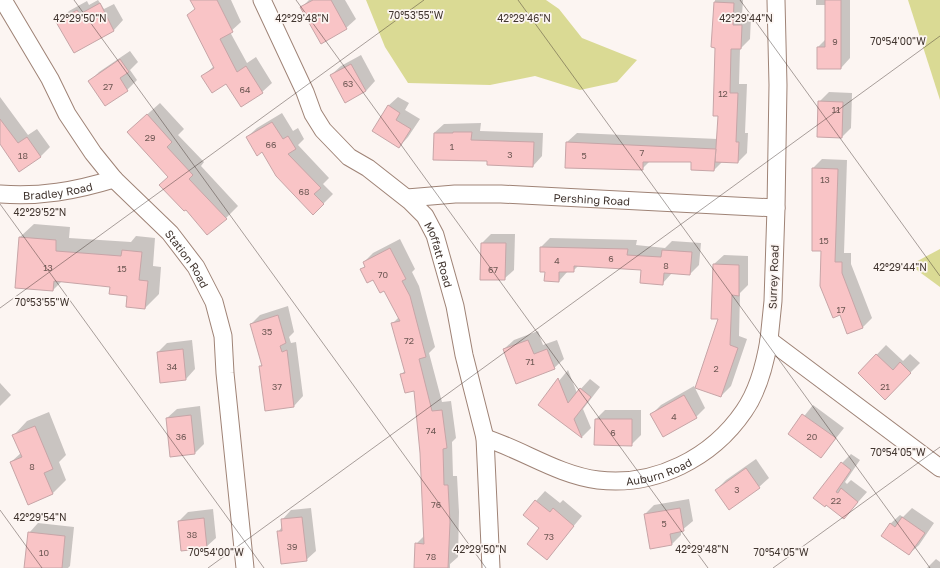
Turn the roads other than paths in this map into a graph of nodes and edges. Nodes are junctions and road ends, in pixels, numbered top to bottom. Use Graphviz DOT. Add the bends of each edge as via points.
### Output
graph roads {
  1 [pos="3,0"];
  2 [pos="262,0"];
  3 [pos="776,0"];
  4 [pos="114,178"];
  5 [pos="0,194"];
  6 [pos="408,198"];
  7 [pos="776,208"];
  8 [pos="768,340"];
  9 [pos="485,438"];
  10 [pos="940,468"];
  11 [pos="245,568"];
  12 [pos="491,568"];
  1 -- 4 [label="street, Station Road" via="68,114 93,153"];
  2 -- 6 [label="street, Moffatt Road" via="313,114 323,130 349,157"];
  3 -- 7 [label="street, Surrey Road"];
  4 -- 5 [label="street, Bradley Road" via="81,189 49,194"];
  4 -- 11 [label="street, Station Road" via="170,233 196,267 214,302 224,336 225,373"];
  6 -- 7 [label="street, Pershing Road" via="501,194"];
  6 -- 9 [label="street, Moffatt Road" via="425,216 435,235 455,306"];
  7 -- 8 [label="street, Surrey Road" via="773,301"];
  8 -- 9 [label="street, Auburn Road" via="760,378 745,411 724,435 701,454 654,478 627,482 591,479 571,474"];
  8 -- 10 [label="street"];
  9 -- 12 [label="street, Moffatt Road"];
}
